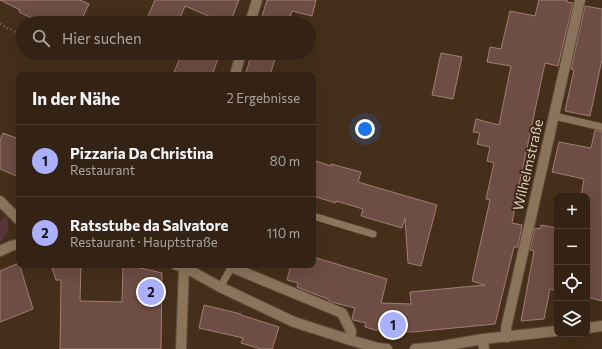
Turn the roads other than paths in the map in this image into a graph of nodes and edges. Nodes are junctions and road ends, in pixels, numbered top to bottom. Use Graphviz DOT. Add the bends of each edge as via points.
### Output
graph roads {
  1 [pos="257,0"];
  2 [pos="580,0"];
  3 [pos="252,16"];
  4 [pos="239,60"];
  5 [pos="236,72"];
  6 [pos="554,116"];
  7 [pos="602,127"];
  8 [pos="0,201"];
  9 [pos="16,217"];
  10 [pos="316,217"];
  11 [pos="373,234"];
  12 [pos="16,245"];
  13 [pos="0,251"];
  14 [pos="181,268"];
  15 [pos="185,268"];
  16 [pos="231,268"];
  17 [pos="237,268"];
  18 [pos="220,287"];
  19 [pos="602,326"];
  20 [pos="590,328"];
  21 [pos="554,331"];
  22 [pos="507,337"];
  23 [pos="350,340"];
  24 [pos="484,344"];
  25 [pos="181,349"];
  26 [pos="387,349"];
  27 [pos="415,349"];
  1 -- 3 [label="street"];
  2 -- 6 [label="street, Wilhelmstraße"];
  4 -- 5 [label="street"];
  6 -- 7 [label="lane"];
  6 -- 22 [label="street, Wilhelmstraße" via="506,328"];
  8 -- 9 [label="street"];
  10 -- 11 [label="lane"];
  12 -- 13 [label="street"];
  14 -- 25 [label="street"];
  15 -- 18 [label="street"];
  16 -- 18 [label="lane"];
  17 -- 23 [label="street" via="342,313 351,331"];
  18 -- 23 [label="street" via="294,322"];
  19 -- 20 [label="street"];
  21 -- 22 [label="street"];
  22 -- 24 [label="street"];
  23 -- 26 [label="street"];
  24 -- 27 [label="street"];
}
